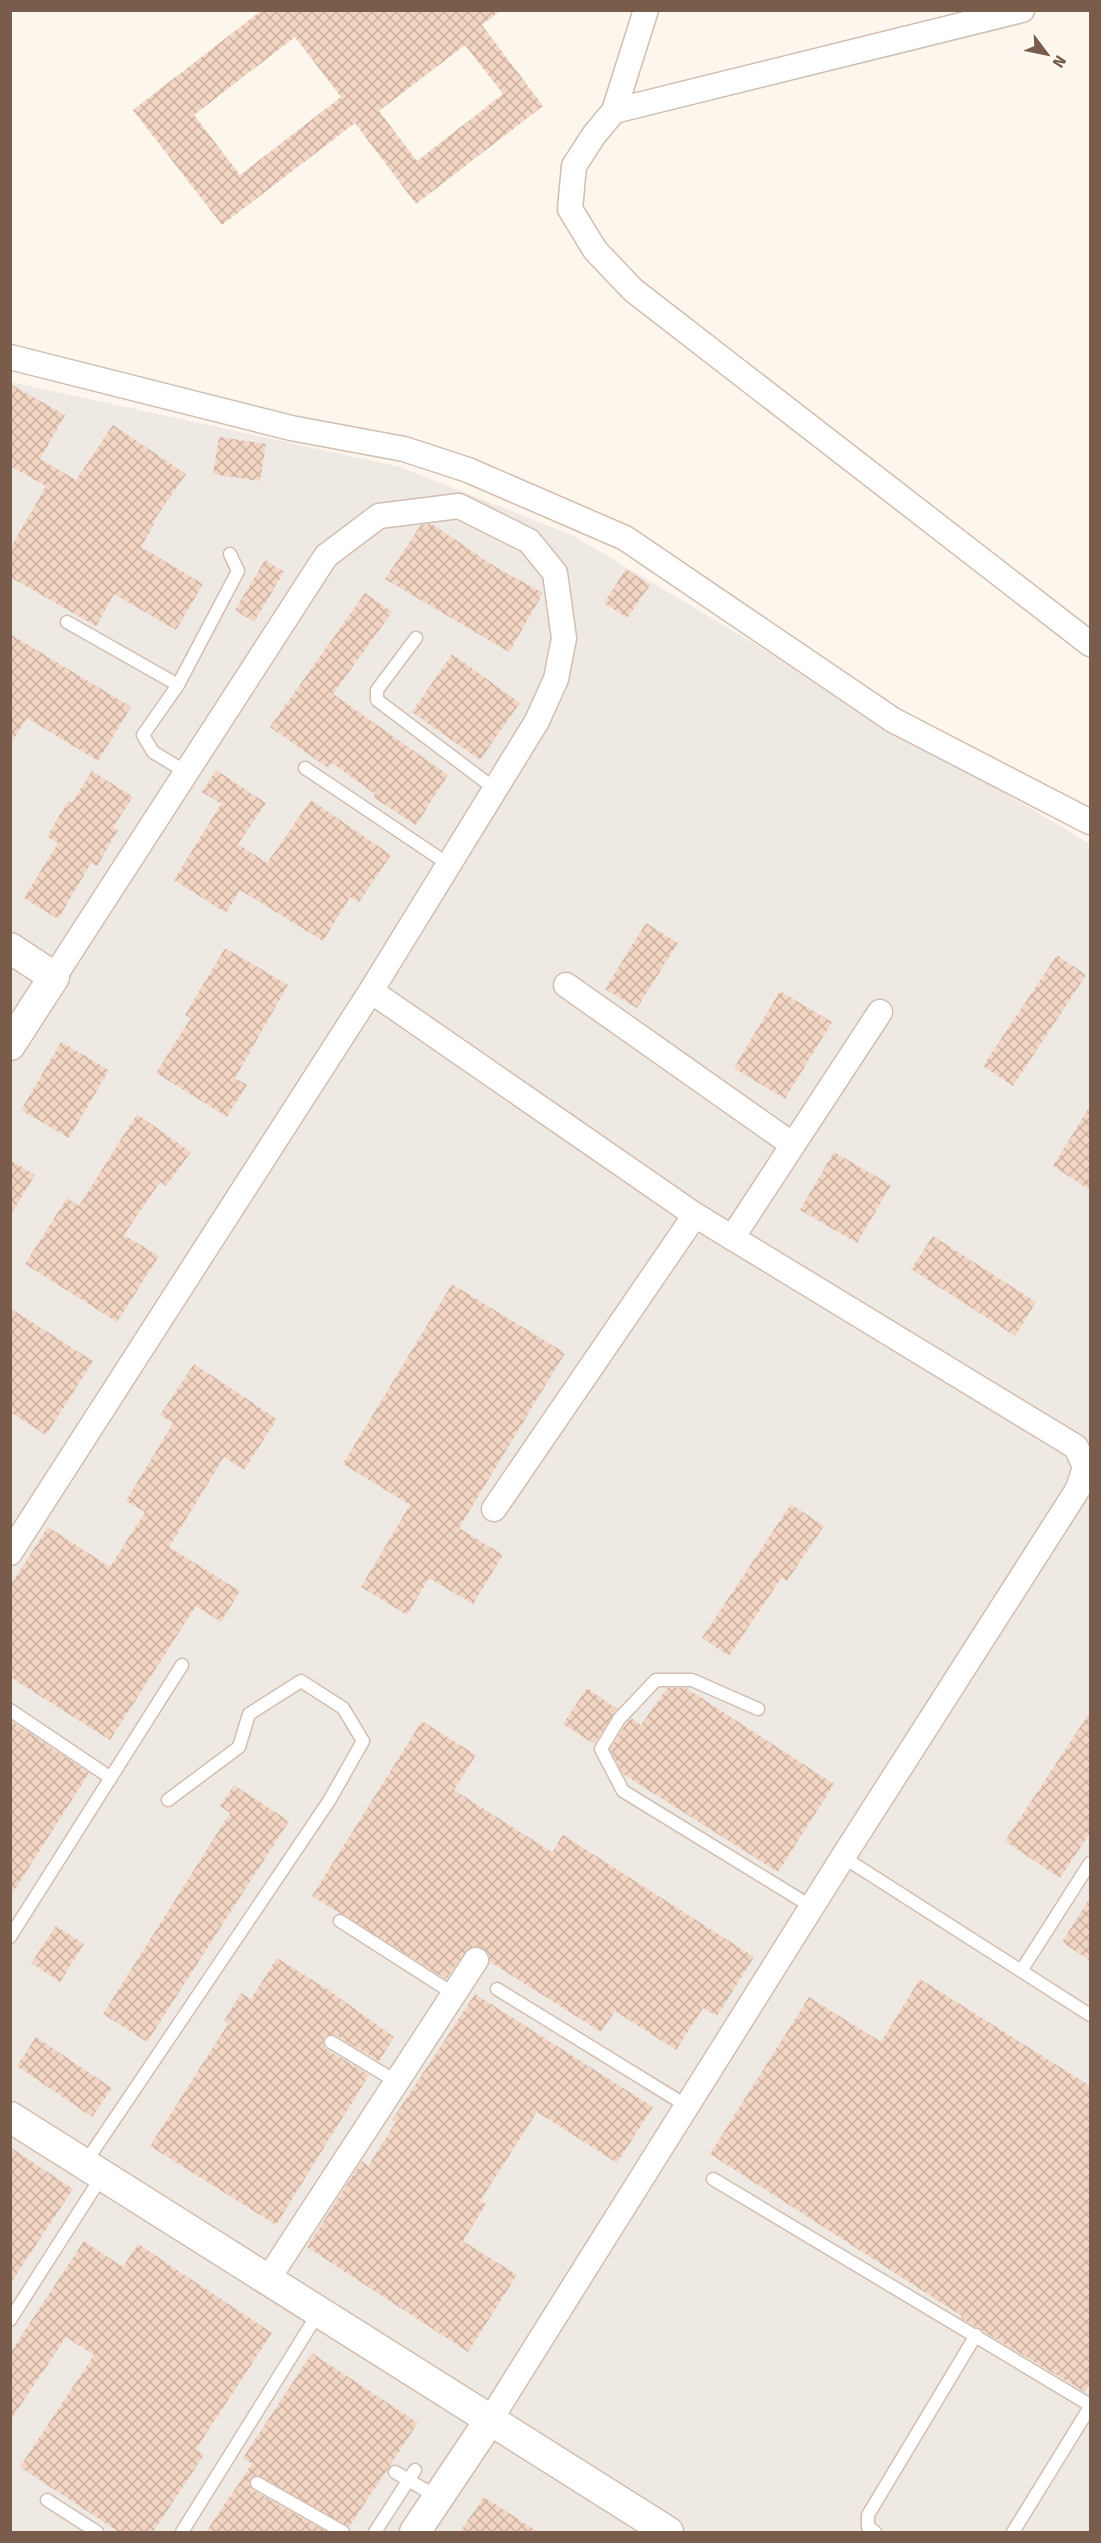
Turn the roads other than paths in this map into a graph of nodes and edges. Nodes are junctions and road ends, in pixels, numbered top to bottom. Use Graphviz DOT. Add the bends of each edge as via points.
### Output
graph roads {
  1 [pos="646,10"];
  2 [pos="1022,10"];
  3 [pos="614,111"];
  4 [pos="10,357"];
  5 [pos="468,470"];
  6 [pos="459,506"];
  7 [pos="230,554"];
  8 [pos="67,621"];
  9 [pos="416,638"];
  10 [pos="1090,644"];
  11 [pos="178,685"];
  12 [pos="305,768"];
  13 [pos="186,772"];
  14 [pos="495,789"];
  15 [pos="1090,822"];
  16 [pos="448,864"];
  17 [pos="10,948"];
  18 [pos="54,977"];
  19 [pos="566,985"];
  20 [pos="371,991"];
  21 [pos="880,1012"];
  22 [pos="10,1046"];
  23 [pos="793,1145"];
  24 [pos="695,1215"];
  25 [pos="732,1238"];
  26 [pos="1084,1490"];
  27 [pos="494,1509"];
  28 [pos="10,1553"];
  29 [pos="182,1665"];
  30 [pos="758,1709"];
  31 [pos="10,1710"];
  32 [pos="111,1778"];
  33 [pos="168,1800"];
  34 [pos="843,1857"];
  35 [pos="1090,1863"];
  36 [pos="812,1907"];
  37 [pos="340,1922"];
  38 [pos="10,1937"];
  39 [pos="476,1960"];
  40 [pos="1021,1971"];
  41 [pos="497,1989"];
  42 [pos="454,1994"];
  43 [pos="1090,2015"];
  44 [pos="331,2042"];
  45 [pos="397,2082"];
  46 [pos="687,2106"];
  47 [pos="10,2117"];
  48 [pos="94,2169"];
  49 [pos="713,2179"];
  50 [pos="268,2279"];
  51 [pos="319,2312"];
  52 [pos="10,2320"];
  53 [pos="976,2335"];
  54 [pos="1090,2406"];
  55 [pos="490,2420"];
  56 [pos="396,2472"];
  57 [pos="412,2475"];
  58 [pos="257,2483"];
  59 [pos="438,2498"];
  60 [pos="47,2500"];
  61 [pos="97,2532"];
  62 [pos="182,2532"];
  63 [pos="343,2532"];
  64 [pos="375,2532"];
  65 [pos="415,2532"];
  66 [pos="669,2532"];
  67 [pos="875,2532"];
  68 [pos="1013,2532"];
  1 -- 3 [label="street"];
  2 -- 3 [label="street"];
  3 -- 10 [label="street" via="574,166 570,209 595,250 633,290"];
  4 -- 5 [label="street" via="291,428 404,449"];
  5 -- 6 [label="street"];
  5 -- 15 [label="street" via="625,538 893,720"];
  6 -- 13 [label="street" via="379,516 326,556"];
  6 -- 14 [label="street" via="529,541 555,573 564,638 556,679 537,720"];
  7 -- 11 [label="lane" via="238,572"];
  8 -- 11 [label="lane"];
  9 -- 14 [label="lane" via="377,690 377,700"];
  11 -- 13 [label="lane" via="143,735 153,752"];
  12 -- 16 [label="lane"];
  13 -- 18 [label="street"];
  14 -- 16 [label="street"];
  16 -- 20 [label="street"];
  17 -- 18 [label="street"];
  18 -- 22 [label="street"];
  19 -- 23 [label="street"];
  20 -- 24 [label="street"];
  20 -- 28 [label="street"];
  21 -- 23 [label="street"];
  23 -- 25 [label="street"];
  24 -- 25 [label="street"];
  24 -- 27 [label="street"];
  25 -- 26 [label="street" via="1076,1447 1085,1467"];
  26 -- 34 [label="street"];
  29 -- 32 [label="lane"];
  30 -- 36 [label="lane" via="692,1680 656,1680 619,1719 601,1749 623,1791"];
  31 -- 32 [label="lane"];
  32 -- 38 [label="lane"];
  33 -- 48 [label="lane" via="239,1746 249,1714 301,1681 343,1708 363,1741 329,1801"];
  34 -- 36 [label="street"];
  34 -- 40 [label="lane"];
  35 -- 40 [label="lane"];
  36 -- 46 [label="street"];
  37 -- 42 [label="lane"];
  39 -- 42 [label="street"];
  40 -- 43 [label="lane"];
  41 -- 46 [label="lane"];
  42 -- 45 [label="street"];
  44 -- 45 [label="lane"];
  45 -- 50 [label="street"];
  46 -- 55 [label="street"];
  47 -- 48 [label="street"];
  48 -- 50 [label="street"];
  48 -- 52 [label="lane"];
  49 -- 53 [label="lane"];
  50 -- 51 [label="street"];
  51 -- 55 [label="street"];
  51 -- 62 [label="lane"];
  53 -- 54 [label="lane"];
  53 -- 67 [label="lane" via="868,2514 868,2526"];
  54 -- 68 [label="lane"];
  55 -- 59 [label="street"];
  55 -- 66 [label="street"];
  56 -- 57 [label="lane"];
  57 -- 59 [label="lane"];
  57 -- 64 [label="lane"];
  58 -- 63 [label="lane"];
  59 -- 65 [label="street"];
  60 -- 61 [label="lane"];
}
